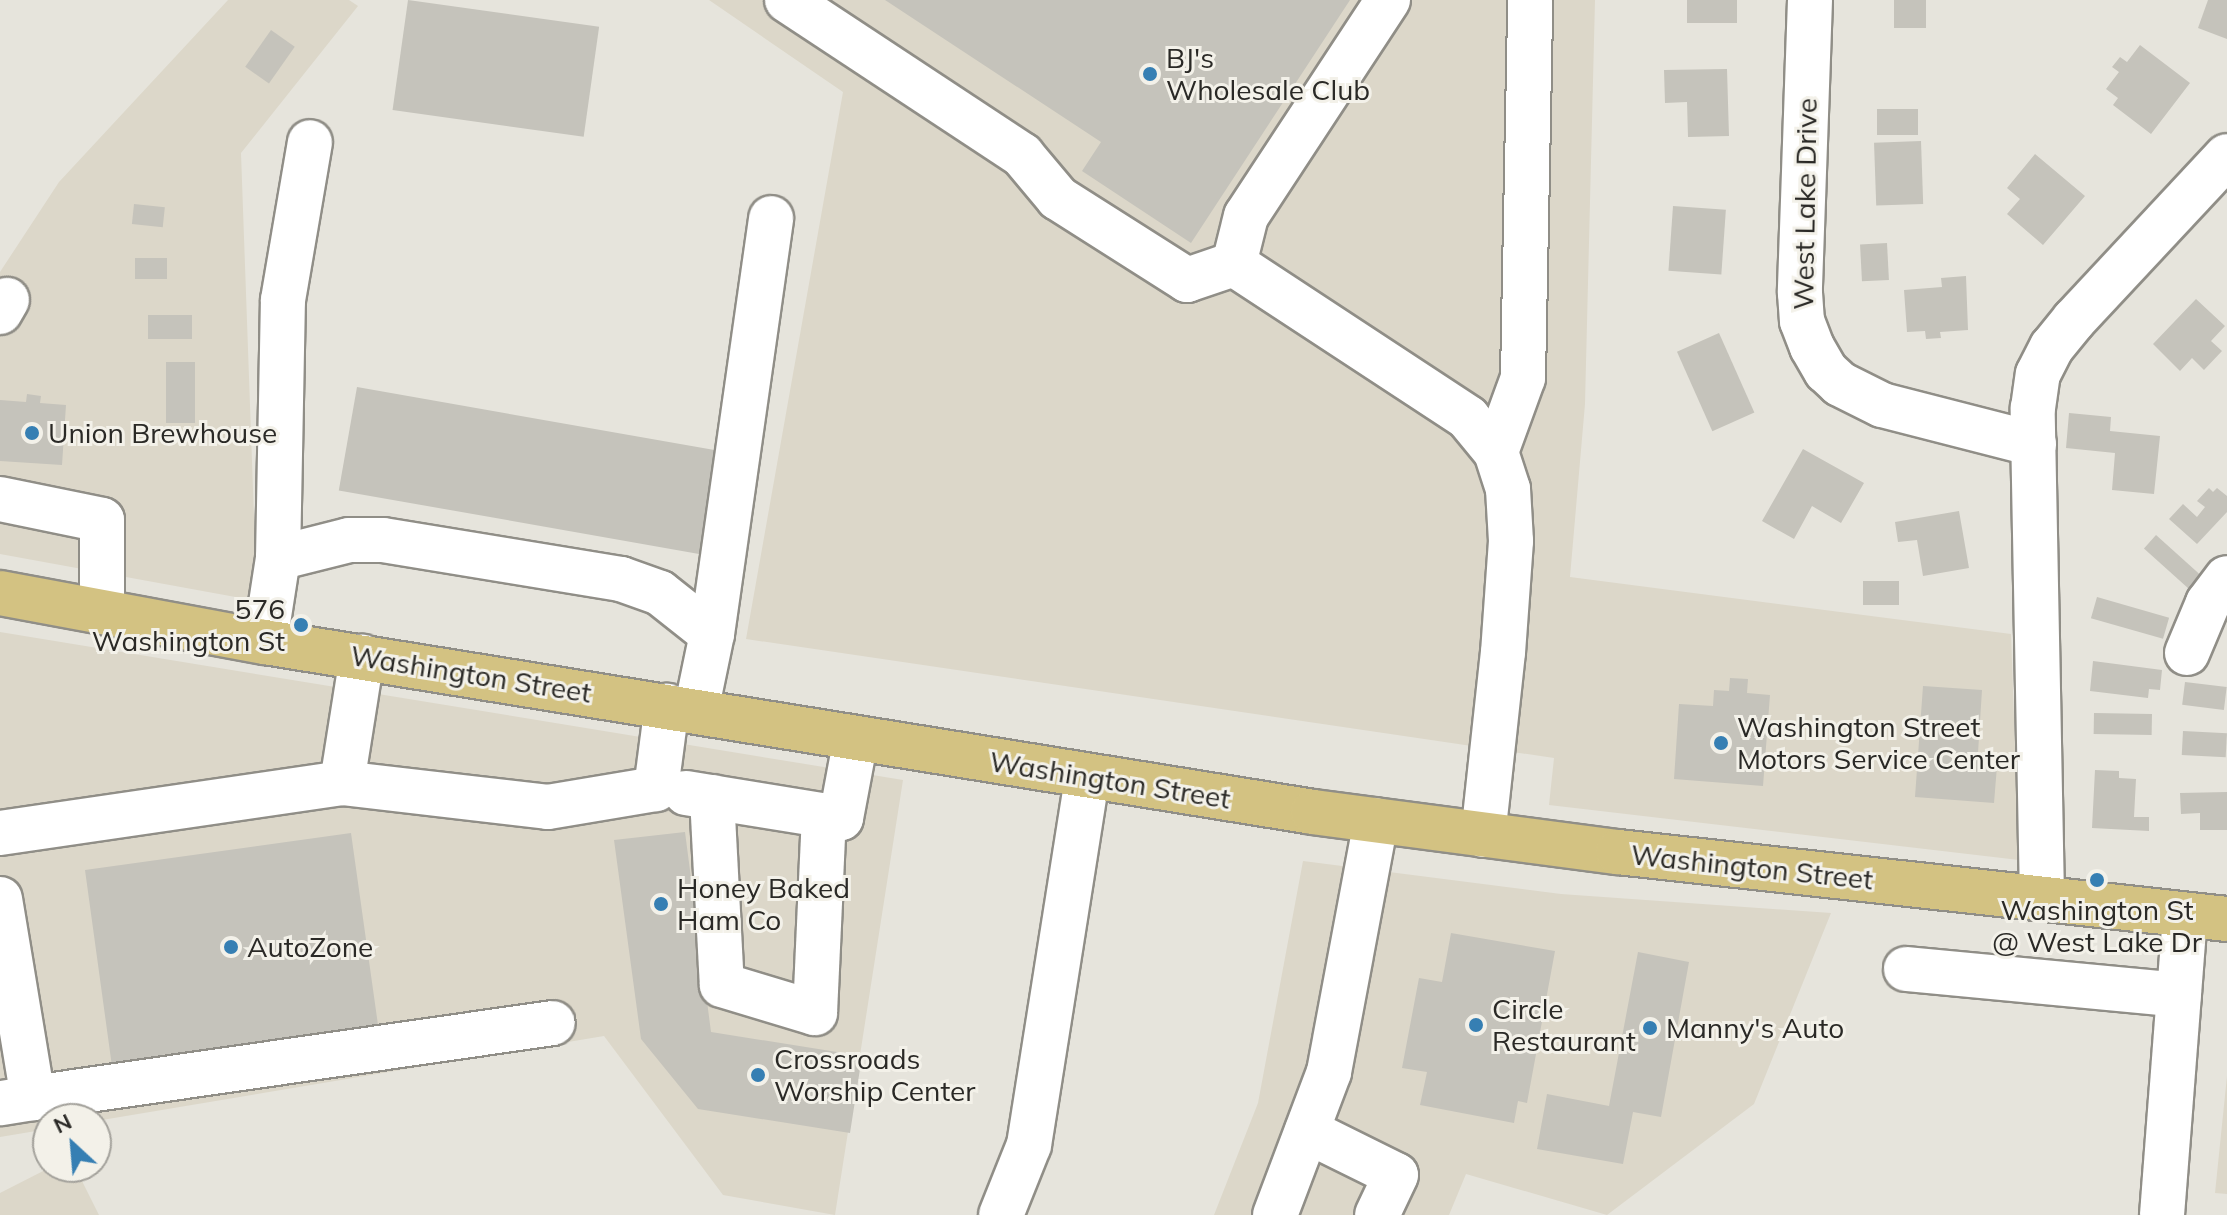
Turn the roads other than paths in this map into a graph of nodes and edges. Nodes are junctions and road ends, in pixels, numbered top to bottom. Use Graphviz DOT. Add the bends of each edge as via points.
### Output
graph roads {
  1 [pos="787,0"];
  2 [pos="1388,0"];
  3 [pos="1530,0"];
  4 [pos="1810,0"];
  5 [pos="310,142"];
  6 [pos="2227,156"];
  7 [pos="771,218"];
  8 [pos="1234,264"];
  9 [pos="2034,444"];
  10 [pos="1496,452"];
  11 [pos="0,499"];
  12 [pos="278,558"];
  13 [pos="2227,578"];
  14 [pos="0,593"];
  15 [pos="102,612"];
  16 [pos="712,634"];
  17 [pos="265,642"];
  18 [pos="2187,653"];
  19 [pos="362,657"];
  20 [pos="682,708"];
  21 [pos="856,738"];
  22 [pos="1087,777"];
  23 [pos="342,783"];
  24 [pos="656,789"];
  25 [pos="712,797"];
  26 [pos="824,815"];
  27 [pos="1376,820"];
  28 [pos="0,833"];
  29 [pos="1483,835"];
  30 [pos="2042,898"];
  31 [pos="0,899"];
  32 [pos="2206,918"];
  33 [pos="1906,969"];
  34 [pos="2179,995"];
  35 [pos="553,1023"];
  36 [pos="16,1101"];
  37 [pos="1307,1131"];
  38 [pos="1001,1215"];
  39 [pos="1275,1215"];
  40 [pos="1377,1215"];
  41 [pos="2162,1215"];
  1 -- 8 [label="street" via="1022,155 1058,198 1187,280"];
  2 -- 8 [label="street" via="1246,216"];
  3 -- 10 [label="street" via="1523,378"];
  4 -- 9 [label="street, West Lake Drive" via="1800,293 1802,321 1812,347 1840,384 1882,405"];
  5 -- 12 [label="street" via="283,300"];
  6 -- 9 [label="street" via="2052,347 2038,374"];
  7 -- 16 [label="street"];
  8 -- 10 [label="street" via="1468,418"];
  9 -- 30 [label="street"];
  10 -- 29 [label="street" via="1508,489 1511,541"];
  11 -- 15 [label="street" via="102,520"];
  12 -- 16 [label="street" via="349,540 383,540 621,579 660,593"];
  12 -- 17 [label="street"];
  13 -- 18 [label="street" via="2208,603"];
  14 -- 15 [label="main road, Washington Street"];
  15 -- 17 [label="main road, Washington Street"];
  16 -- 20 [label="street"];
  17 -- 19 [label="main road, Washington Street"];
  19 -- 20 [label="main road, Washington Street"];
  19 -- 23 [label="street"];
  20 -- 21 [label="main road, Washington Street"];
  20 -- 24 [label="street"];
  21 -- 22 [label="main road, Washington Street"];
  21 -- 26 [label="street" via="841,818"];
  22 -- 27 [label="main road, Washington Street"];
  22 -- 38 [label="street" via="1029,1145"];
  23 -- 24 [label="street" via="548,807"];
  23 -- 28 [label="street"];
  24 -- 25 [label="street"];
  25 -- 26 [label="street"];
  25 -- 26 [label="street" via="722,985 815,1013"];
  27 -- 29 [label="main road, Washington Street"];
  27 -- 37 [label="street" via="1329,1072"];
  29 -- 30 [label="main road, Washington Street"];
  30 -- 32 [label="main road, Washington Street"];
  31 -- 36 [label="street"];
  32 -- 34 [label="street"];
  33 -- 34 [label="street"];
  34 -- 41 [label="street"];
  35 -- 36 [label="street"];
  37 -- 39 [label="street"];
  37 -- 40 [label="street" via="1396,1175"];
}
